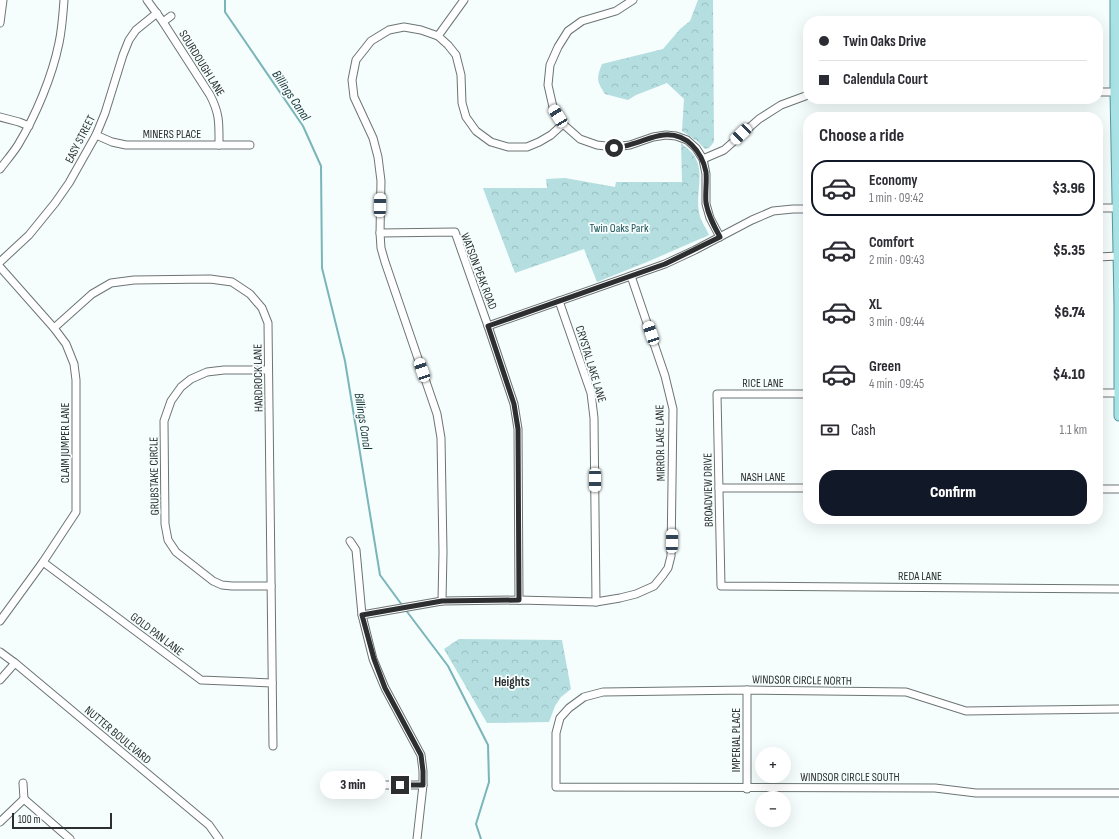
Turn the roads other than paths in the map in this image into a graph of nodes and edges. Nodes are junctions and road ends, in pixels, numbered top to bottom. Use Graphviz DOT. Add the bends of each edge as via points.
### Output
graph roads {
  1 [pos="3,0"];
  2 [pos="64,0"];
  3 [pos="147,0"];
  4 [pos="464,0"];
  5 [pos="633,0"];
  6 [pos="1115,0"];
  7 [pos="157,13"];
  8 [pos="171,16"];
  9 [pos="0,22"];
  10 [pos="163,22"];
  11 [pos="438,36"];
  12 [pos="1103,92"];
  13 [pos="1117,92"];
  14 [pos="803,97"];
  15 [pos="0,117"];
  16 [pos="563,124"];
  17 [pos="29,126"];
  18 [pos="96,135"];
  19 [pos="219,145"];
  20 [pos="250,145"];
  21 [pos="703,159"];
  22 [pos="0,170"];
  23 [pos="1103,208"];
  24 [pos="1116,208"];
  25 [pos="803,209"];
  26 [pos="380,233"];
  27 [pos="720,237"];
  28 [pos="1118,256"];
  29 [pos="1103,257"];
  30 [pos="0,262"];
  31 [pos="0,267"];
  32 [pos="631,276"];
  33 [pos="560,301"];
  34 [pos="1119,306"];
  35 [pos="488,326"];
  36 [pos="54,328"];
  37 [pos="268,370"];
  38 [pos="1103,393"];
  39 [pos="1118,393"];
  40 [pos="718,394"];
  41 [pos="803,394"];
  42 [pos="1119,416"];
  43 [pos="719,488"];
  44 [pos="803,488"];
  45 [pos="1103,489"];
  46 [pos="1119,489"];
  47 [pos="350,541"];
  48 [pos="43,562"];
  49 [pos="271,586"];
  50 [pos="721,586"];
  51 [pos="1119,589"];
  52 [pos="519,600"];
  53 [pos="442,601"];
  54 [pos="596,602"];
  55 [pos="362,615"];
  56 [pos="0,621"];
  57 [pos="0,652"];
  58 [pos="15,663"];
  59 [pos="0,680"];
  60 [pos="272,683"];
  61 [pos="746,690"];
  62 [pos="1119,709"];
  63 [pos="273,746"];
  64 [pos="23,783"];
  65 [pos="369,785"];
  66 [pos="423,785"];
  67 [pos="556,787"];
  68 [pos="747,789"];
  69 [pos="1119,793"];
  70 [pos="24,799"];
  71 [pos="0,822"];
  72 [pos="70,839"];
  73 [pos="219,839"];
  74 [pos="417,839"];
  1 -- 9 [label="street"];
  2 -- 17 [label="street" via="57,50 41,100"];
  3 -- 7 [label="street, SOURDOUGH LANE"];
  4 -- 11 [label="street"];
  5 -- 16 [label="street" via="616,11 582,21 568,31 558,47 550,65 548,85 553,107"];
  6 -- 13 [label="main road"];
  7 -- 10 [label="street, SOURDOUGH LANE"];
  7 -- 18 [label="street, EASY STREET" via="136,30 129,40"];
  8 -- 10 [label="street"];
  10 -- 19 [label="street, SOURDOUGH LANE" via="216,106"];
  11 -- 16 [label="street" via="456,56 466,117 476,131 491,142 508,147 527,147 551,135"];
  11 -- 26 [label="street" via="404,27 389,30 371,40 356,60 352,80 354,97 373,138 378,157 381,181"];
  12 -- 13 [label="street"];
  13 -- 24 [label="main road"];
  14 -- 21 [label="street" via="781,105 759,118 724,150"];
  15 -- 17 [label="street"];
  16 -- 21 [label="street" via="580,138 614,148 653,137 676,136 687,140"];
  17 -- 22 [label="street"];
  18 -- 19 [label="street, MINERS PLACE" via="126,145"];
  18 -- 30 [label="street, EASY STREET" via="55,203 29,235"];
  19 -- 20 [label="street, MINERS PLACE"];
  21 -- 27 [label="street" via="706,204"];
  23 -- 24 [label="street"];
  24 -- 28 [label="main road"];
  25 -- 27 [label="street" via="773,211"];
  26 -- 35 [label="street, WATSON PEAK ROAD" via="455,232"];
  26 -- 53 [label="street" via="385,262 437,414 441,438"];
  27 -- 32 [label="street" via="665,264"];
  28 -- 29 [label="street"];
  28 -- 34 [label="main road"];
  31 -- 36 [label="street, CLAIM JUMPER LANE"];
  32 -- 33 [label="street"];
  32 -- 54 [label="street, MIRROR LAKE LANE" via="665,376 673,409 671,556 668,568 654,586 636,594"];
  33 -- 35 [label="street"];
  33 -- 54 [label="street, CRYSTAL LAKE LANE" via="591,394 593,408"];
  34 -- 39 [label="main road"];
  35 -- 52 [label="street, WATSON PEAK ROAD" via="514,404 518,429"];
  36 -- 37 [label="street, HARDROCK LANE" via="92,294 111,283 134,280 210,279 232,282 250,294 262,308 268,322"];
  36 -- 48 [label="street, CLAIM JUMPER LANE" via="66,344 74,364 76,380 76,512"];
  37 -- 49 [label="street, HARDROCK LANE"];
  37 -- 49 [label="street, GRUBSTAKE CIRCLE" via="207,372 179,384 164,421 165,524 168,540 176,552 213,581 232,586"];
  38 -- 39 [label="street"];
  39 -- 42 [label="main road"];
  40 -- 41 [label="street, RICE LANE"];
  40 -- 43 [label="street, BROADVIEW DRIVE"];
  43 -- 44 [label="street, NASH LANE"];
  43 -- 50 [label="street, BROADVIEW DRIVE"];
  45 -- 46 [label="street"];
  47 -- 55 [label="street" via="356,550"];
  48 -- 56 [label="street, CLAIM JUMPER LANE"];
  48 -- 60 [label="street, GOLD PAN LANE" via="201,680"];
  49 -- 60 [label="street, HARDROCK LANE"];
  50 -- 51 [label="street, REDA LANE"];
  52 -- 53 [label="street"];
  52 -- 54 [label="street"];
  53 -- 55 [label="street"];
  55 -- 66 [label="street" via="385,688 421,755"];
  57 -- 58 [label="street, NUTTER BOULEVARD"];
  58 -- 59 [label="street"];
  58 -- 73 [label="street, NUTTER BOULEVARD" via="209,825"];
  60 -- 63 [label="street, HARDROCK LANE"];
  61 -- 62 [label="street, WINDSOR CIRCLE NORTH" via="906,692 966,710"];
  61 -- 67 [label="street, WINDSOR CIRCLE NORTH" via="603,692 584,697 560,718 556,732"];
  61 -- 68 [label="street, IMPERIAL PLACE"];
  64 -- 70 [label="street"];
  65 -- 66 [label="street"];
  66 -- 74 [label="street"];
  67 -- 68 [label="street, WINDSOR CIRCLE SOUTH"];
  68 -- 69 [label="street, WINDSOR CIRCLE SOUTH" via="935,788 976,794"];
  70 -- 71 [label="street"];
  70 -- 72 [label="street"];
}
